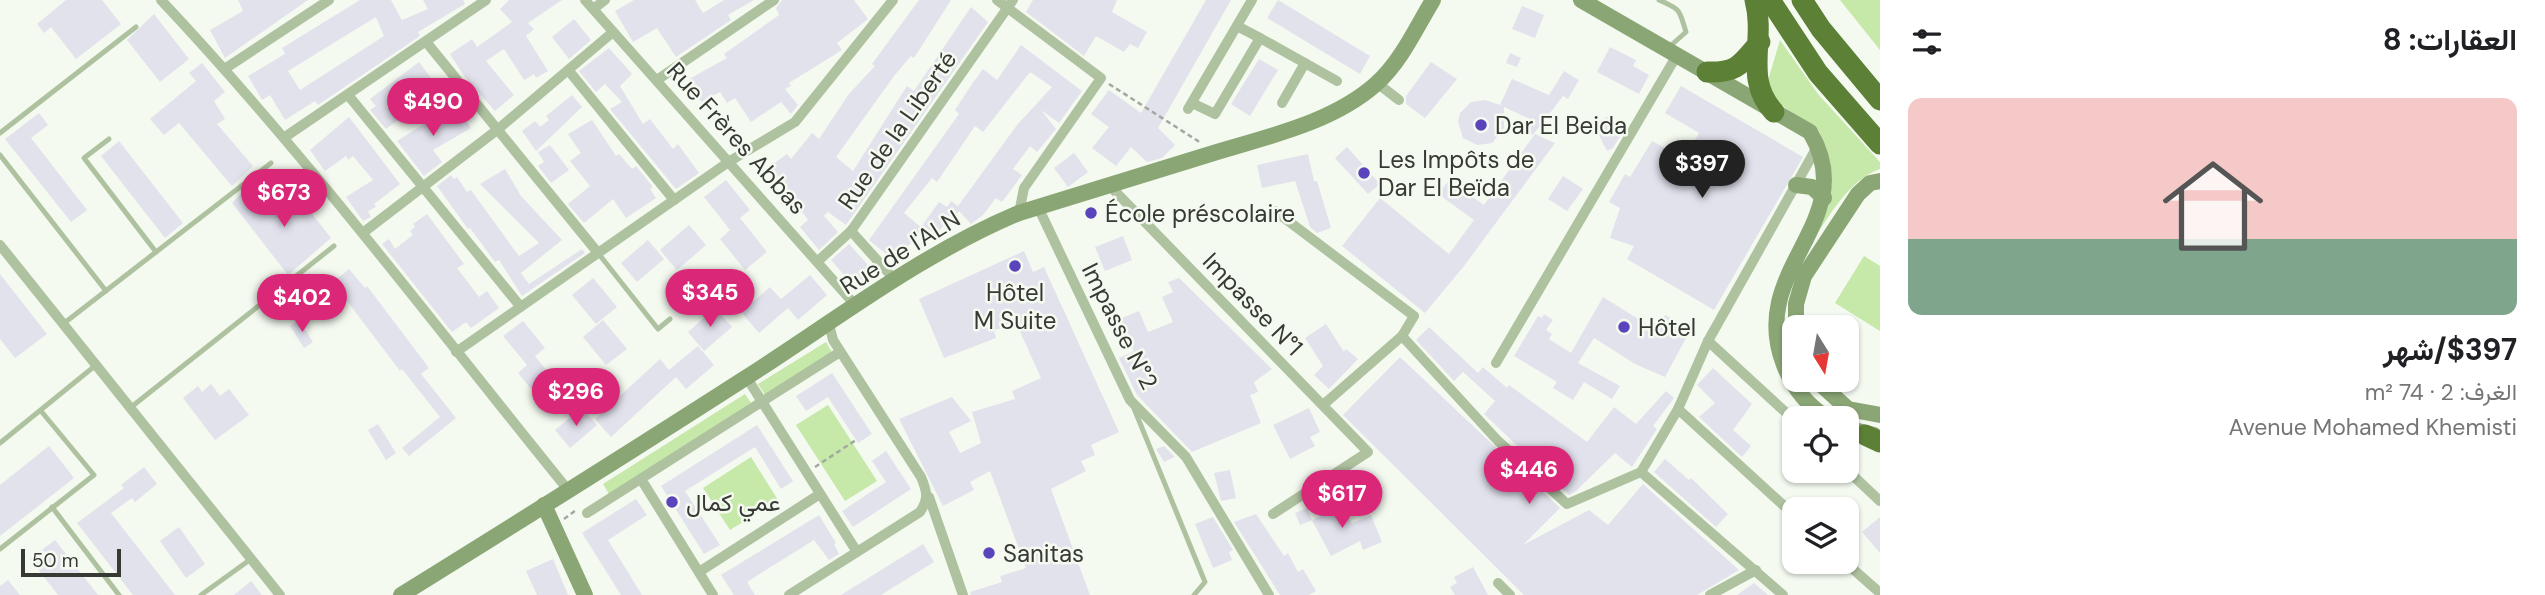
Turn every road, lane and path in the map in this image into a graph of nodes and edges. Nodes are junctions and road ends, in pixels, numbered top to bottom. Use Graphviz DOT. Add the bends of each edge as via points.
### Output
graph roads {
  1 [pos="162,0"];
  2 [pos="329,0"];
  3 [pos="486,0"];
  4 [pos="606,0"];
  5 [pos="774,0"];
  6 [pos="892,0"];
  7 [pos="997,0"];
  8 [pos="1252,0"];
  9 [pos="1433,0"];
  10 [pos="1581,0"];
  11 [pos="1659,0"];
  12 [pos="1755,0"];
  13 [pos="1770,0"];
  14 [pos="1802,0"];
  15 [pos="1809,0"];
  16 [pos="589,4"];
  17 [pos="1011,4"];
  18 [pos="1237,26"];
  19 [pos="136,27"];
  20 [pos="1821,29"];
  21 [pos="613,32"];
  22 [pos="1260,38"];
  23 [pos="1760,42"];
  24 [pos="427,43"];
  25 [pos="1672,52"];
  26 [pos="1305,63"];
  27 [pos="226,68"];
  28 [pos="569,71"];
  29 [pos="1707,72"];
  30 [pos="1101,78"];
  31 [pos="657,80"];
  32 [pos="1337,81"];
  33 [pos="1377,83"];
  34 [pos="348,96"];
  35 [pos="1399,100"];
  36 [pos="1880,100"];
  37 [pos="1282,103"];
  38 [pos="1774,112"];
  39 [pos="497,130"];
  40 [pos="0,133"];
  41 [pos="285,137"];
  42 [pos="108,139"];
  43 [pos="1814,139"];
  44 [pos="1880,144"];
  45 [pos="1215,152"];
  46 [pos="0,155"];
  47 [pos="730,160"];
  48 [pos="271,163"];
  49 [pos="1880,181"];
  50 [pos="1109,185"];
  51 [pos="1796,185"];
  52 [pos="423,186"];
  53 [pos="1824,198"];
  54 [pos="674,200"];
  55 [pos="1038,207"];
  56 [pos="1275,211"];
  57 [pos="1019,213"];
  58 [pos="851,231"];
  59 [pos="364,232"];
  60 [pos="0,246"];
  61 [pos="334,246"];
  62 [pos="156,252"];
  63 [pos="598,253"];
  64 [pos="818,261"];
  65 [pos="894,279"];
  66 [pos="106,291"];
  67 [pos="520,306"];
  68 [pos="856,306"];
  69 [pos="1796,315"];
  70 [pos="670,320"];
  71 [pos="63,324"];
  72 [pos="829,324"];
  73 [pos="1402,336"];
  74 [pos="1708,341"];
  75 [pos="456,352"];
  76 [pos="840,352"];
  77 [pos="1496,363"];
  78 [pos="96,365"];
  79 [pos="747,378"];
  80 [pos="1828,392"];
  81 [pos="1130,400"];
  82 [pos="762,402"];
  83 [pos="1323,405"];
  84 [pos="1813,406"];
  85 [pos="130,408"];
  86 [pos="1782,409"];
  87 [pos="1678,410"];
  88 [pos="41,411"];
  89 [pos="1880,415"];
  90 [pos="856,440"];
  91 [pos="0,443"];
  92 [pos="807,472"];
  93 [pos="1642,472"];
  94 [pos="641,479"];
  95 [pos="1859,481"];
  96 [pos="568,490"];
  97 [pos="927,491"];
  98 [pos="820,494"];
  99 [pos="1880,501"];
  100 [pos="1782,504"];
  101 [pos="544,505"];
  102 [pos="52,508"];
  103 [pos="587,513"];
  104 [pos="1272,514"];
  105 [pos="0,549"];
  106 [pos="857,552"];
  107 [pos="251,559"];
  108 [pos="1756,570"];
  109 [pos="699,572"];
  110 [pos="1859,574"];
  111 [pos="1498,583"];
  112 [pos="1880,593"];
  113 [pos="119,595"];
  114 [pos="201,595"];
  115 [pos="280,595"];
  116 [pos="401,595"];
  117 [pos="584,595"];
  118 [pos="713,595"];
  119 [pos="789,595"];
  120 [pos="963,595"];
  121 [pos="1194,595"];
  122 [pos="1269,595"];
  123 [pos="1510,595"];
  124 [pos="1710,595"];
  125 [pos="1783,595"];
  1 -- 27 [label="street"];
  2 -- 27 [label="street"];
  3 -- 24 [label="street"];
  4 -- 16 [label="street"];
  5 -- 31 [label="street"];
  6 -- 47 [label="street" via="795,122"];
  7 -- 17 [label="street"];
  8 -- 18 [label="street"];
  9 -- 33 [label="street, Rue de l'ALN"];
  10 -- 25 [label="street"];
  11 -- 25 [label="lane" via="1683,15 1686,32"];
  12 -- 23 [label="highway"];
  13 -- 44 [label="highway" via="1818,73"];
  14 -- 20 [label="highway"];
  15 -- 20 [label="highway"];
  16 -- 21 [label="street, Rue Frères Abbas"];
  17 -- 30 [label="street"];
  17 -- 58 [label="street, Rue de la Liberté"];
  18 -- 22 [label="street"];
  18 -- 22 [label="street" via="1190,106 1215,114"];
  19 -- 40 [label="lane"];
  20 -- 36 [label="highway"];
  21 -- 28 [label="street"];
  21 -- 31 [label="street, Rue Frères Abbas"];
  22 -- 26 [label="street"];
  23 -- 29 [label="highway" via="1737,69"];
  23 -- 38 [label="highway" via="1757,86"];
  24 -- 34 [label="street"];
  24 -- 39 [label="street"];
  25 -- 29 [label="street"];
  25 -- 77 [label="street"];
  26 -- 32 [label="street"];
  26 -- 37 [label="street"];
  27 -- 41 [label="street"];
  28 -- 39 [label="street"];
  28 -- 54 [label="street"];
  29 -- 38 [label="street"];
  30 -- 45 [label="path"];
  30 -- 57 [label="street" via="1024,188"];
  31 -- 47 [label="street, Rue Frères Abbas"];
  33 -- 35 [label="street"];
  33 -- 45 [label="street, Rue de l'ALN" via="1329,113"];
  34 -- 41 [label="street"];
  34 -- 52 [label="street"];
  38 -- 43 [label="street"];
  39 -- 52 [label="street"];
  39 -- 63 [label="street"];
  41 -- 59 [label="street"];
  42 -- 62 [label="lane" via="84,158"];
  43 -- 51 [label="street"];
  43 -- 53 [label="street" via="1825,178"];
  45 -- 50 [label="street, Rue de l'ALN"];
  46 -- 66 [label="lane"];
  47 -- 54 [label="street"];
  47 -- 64 [label="street, Rue Frères Abbas"];
  48 -- 62 [label="lane"];
  49 -- 69 [label="street" via="1858,194 1804,276"];
  50 -- 55 [label="street, Rue de l'ALN"];
  50 -- 83 [label="street, Impasse N°1"];
  51 -- 53 [label="street" via="1812,187"];
  51 -- 74 [label="street"];
  52 -- 59 [label="street"];
  52 -- 67 [label="street"];
  53 -- 84 [label="street" via="1784,281 1776,320 1779,352 1787,372"];
  54 -- 63 [label="street"];
  55 -- 57 [label="street, Rue de l'ALN"];
  55 -- 81 [label="street, Impasse N°2"];
  56 -- 73 [label="street" via="1414,316"];
  57 -- 65 [label="street, Rue de l'ALN" via="980,229"];
  58 -- 64 [label="street"];
  58 -- 65 [label="street, Rue de la Liberté"];
  59 -- 75 [label="street"];
  60 -- 71 [label="street"];
  61 -- 85 [label="lane"];
  62 -- 66 [label="lane"];
  63 -- 67 [label="street"];
  63 -- 70 [label="lane" via="658,329"];
  64 -- 68 [label="street, Rue Frères Abbas"];
  65 -- 68 [label="street, Rue de l'ALN"];
  66 -- 71 [label="lane"];
  67 -- 75 [label="street"];
  68 -- 72 [label="street, Rue de l'ALN"];
  71 -- 78 [label="street"];
  72 -- 76 [label="street"];
  72 -- 79 [label="street, Rue de l'ALN"];
  73 -- 83 [label="street"];
  73 -- 93 [label="street" via="1498,441 1567,504"];
  74 -- 86 [label="street"];
  74 -- 87 [label="street"];
  75 -- 96 [label="street"];
  76 -- 82 [label="street"];
  76 -- 97 [label="street"];
  78 -- 85 [label="street"];
  78 -- 88 [label="lane"];
  79 -- 82 [label="street"];
  79 -- 96 [label="street, Rue de l'ALN"];
  80 -- 89 [label="street" via="1847,410"];
  81 -- 121 [label="lane" via="1205,582"];
  81 -- 122 [label="street, Impasse N°2" via="1186,457"];
  82 -- 92 [label="street"];
  82 -- 94 [label="street"];
  83 -- 104 [label="street, Impasse N°1" via="1368,452"];
  85 -- 107 [label="street"];
  87 -- 93 [label="street"];
  87 -- 100 [label="street"];
  88 -- 91 [label="lane"];
  88 -- 102 [label="lane" via="94,475"];
  90 -- 92 [label="path"];
  92 -- 98 [label="street"];
  93 -- 108 [label="street"];
  94 -- 103 [label="street"];
  94 -- 109 [label="street"];
  95 -- 99 [label="street"];
  96 -- 101 [label="street, Rue de l'ALN"];
  97 -- 106 [label="street" via="920,512"];
  97 -- 120 [label="street"];
  98 -- 106 [label="street"];
  98 -- 109 [label="street"];
  101 -- 116 [label="street, Rue de l'ALN"];
  101 -- 117 [label="street"];
  102 -- 105 [label="lane"];
  102 -- 113 [label="lane"];
  106 -- 119 [label="street"];
  107 -- 114 [label="lane"];
  107 -- 115 [label="street"];
  108 -- 124 [label="street"];
  108 -- 125 [label="street"];
  109 -- 118 [label="street"];
  110 -- 112 [label="street"];
  111 -- 123 [label="street"];
}
